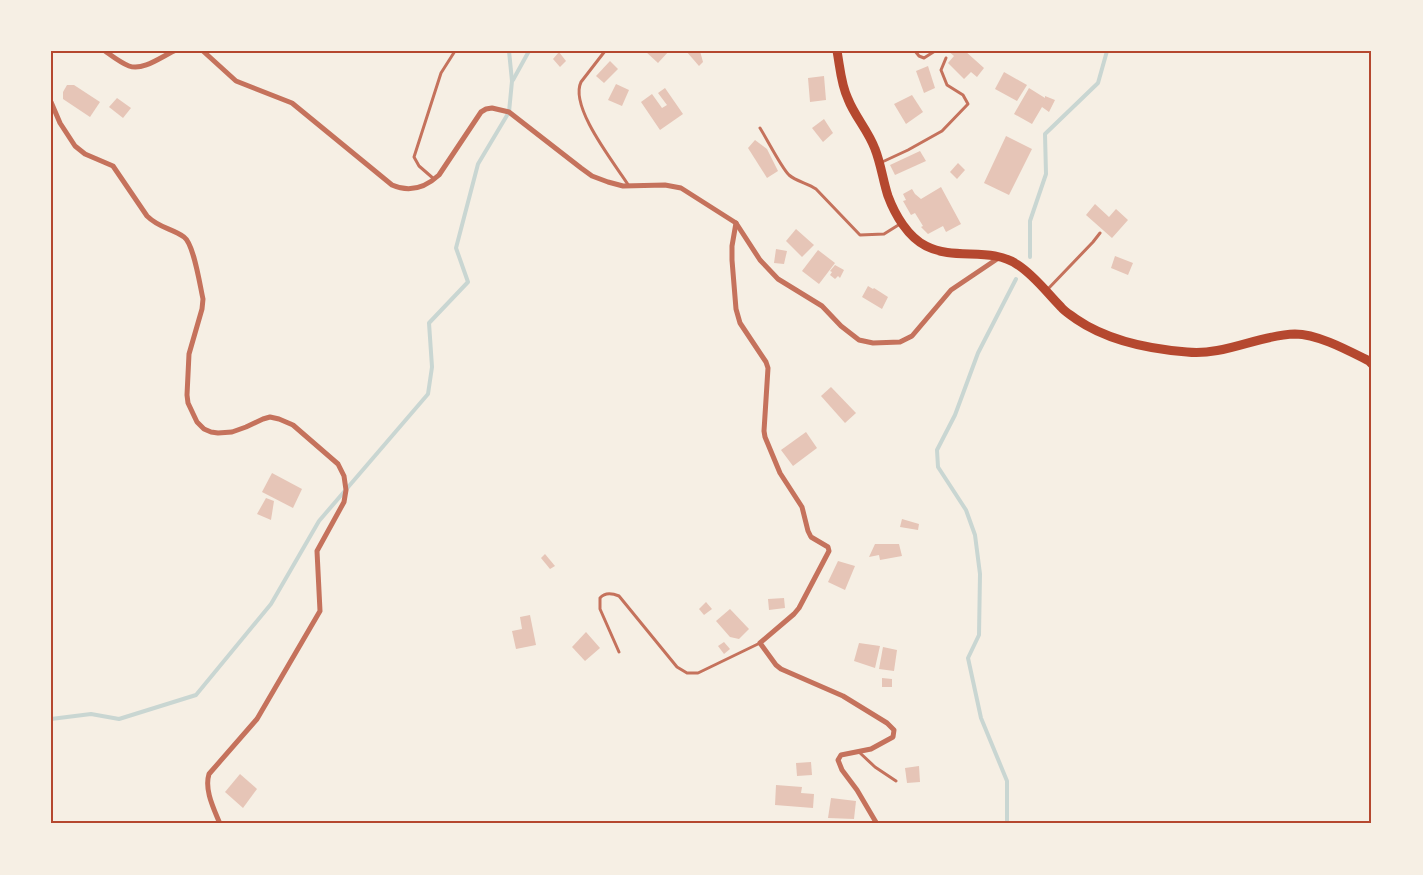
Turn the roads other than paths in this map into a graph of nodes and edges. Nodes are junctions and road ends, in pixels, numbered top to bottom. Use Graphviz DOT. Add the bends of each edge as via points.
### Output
graph roads {
  1 [pos="105,51"];
  2 [pos="174,51"];
  3 [pos="203,51"];
  4 [pos="455,51"];
  5 [pos="605,51"];
  6 [pos="837,51"];
  7 [pos="915,51"];
  8 [pos="935,51"];
  9 [pos="946,58"];
  10 [pos="51,102"];
  11 [pos="760,128"];
  12 [pos="880,164"];
  13 [pos="434,179"];
  14 [pos="630,186"];
  15 [pos="736,223"];
  16 [pos="902,223"];
  17 [pos="1100,233"];
  18 [pos="1000,257"];
  19 [pos="1046,290"];
  20 [pos="1372,364"];
  21 [pos="760,643"];
  22 [pos="619,652"];
  23 [pos="859,752"];
  24 [pos="896,781"];
  25 [pos="220,824"];
  26 [pos="877,824"];
  1 -- 2 [label="street" via="133,67 144,66"];
  3 -- 13 [label="street" via="236,81 292,103 392,185 412,189"];
  4 -- 13 [label="lane" via="440,73 414,157"];
  5 -- 14 [label="lane" via="578,86 578,92 589,125"];
  6 -- 12 [label="main road" via="847,99 869,133"];
  7 -- 8 [label="lane" via="924,58"];
  9 -- 12 [label="lane" via="941,70 947,85 962,95 968,104 942,131"];
  10 -- 25 [label="street" via="75,146 113,166 147,216 182,235 189,243 203,299 190,354 187,395 197,422 204,429 218,433 232,432 270,417 279,418 338,464 344,476 344,502 317,551 320,611 257,719 207,779"];
  11 -- 16 [label="lane" via="787,173 816,189 860,235 884,234"];
  12 -- 16 [label="main road" via="889,198"];
  13 -- 14 [label="street" via="481,112 492,108 508,112 592,176"];
  14 -- 15 [label="street" via="680,188"];
  15 -- 18 [label="street" via="760,260 775,276 822,306 859,340 873,343 900,342 912,336 951,290"];
  15 -- 21 [label="street" via="732,253 736,309 740,323 768,368 765,437 780,473 802,507 808,531 829,550 799,608"];
  16 -- 18 [label="main road" via="910,235 942,252"];
  17 -- 19 [label="lane"];
  18 -- 19 [label="main road" via="1017,264"];
  19 -- 20 [label="main road" via="1062,309 1094,330 1135,344 1189,353 1215,351 1271,336 1297,334 1342,347"];
  21 -- 22 [label="lane" via="698,673 687,673 677,667 619,596 602,595 600,609"];
  21 -- 23 [label="street" via="781,669 842,696 894,730 893,737 876,748"];
  23 -- 24 [label="lane"];
  23 -- 26 [label="street" via="841,755 838,762"];
}
